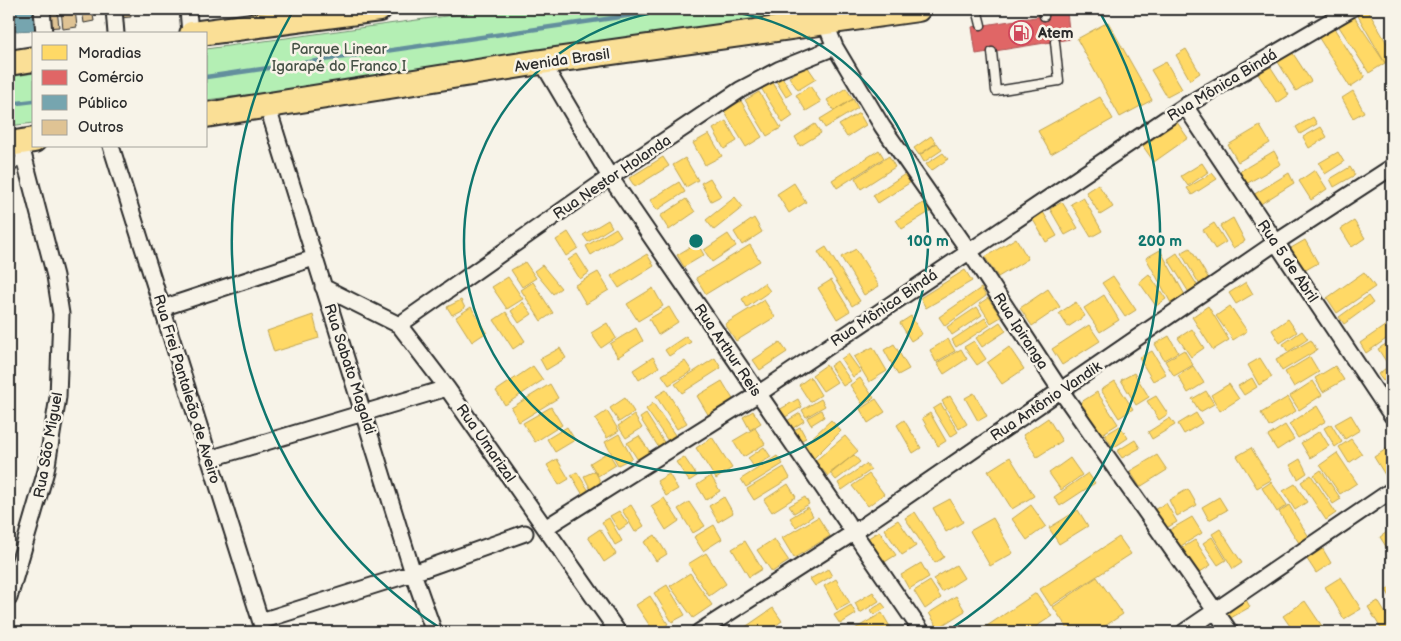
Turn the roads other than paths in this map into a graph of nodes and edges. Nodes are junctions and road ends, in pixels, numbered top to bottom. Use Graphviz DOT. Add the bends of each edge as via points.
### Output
graph roads {
  1 [pos="42,9"];
  2 [pos="114,9"];
  3 [pos="188,9"];
  4 [pos="379,9"];
  5 [pos="918,9"];
  6 [pos="977,9"];
  7 [pos="1351,9"];
  8 [pos="825,22"];
  9 [pos="981,25"];
  10 [pos="44,32"];
  11 [pos="116,32"];
  12 [pos="191,32"];
  13 [pos="206,32"];
  14 [pos="1055,42"];
  15 [pos="835,47"];
  16 [pos="992,52"];
  17 [pos="32,59"];
  18 [pos="542,62"];
  19 [pos="9,63"];
  20 [pos="267,106"];
  21 [pos="1185,106"];
  22 [pos="208,115"];
  23 [pos="22,145"];
  24 [pos="112,148"];
  25 [pos="1392,167"];
  26 [pos="9,170"];
  27 [pos="610,178"];
  28 [pos="1276,243"];
  29 [pos="969,251"];
  30 [pos="314,258"];
  31 [pos="323,287"];
  32 [pos="162,308"];
  33 [pos="399,326"];
  34 [pos="447,388"];
  35 [pos="1060,391"];
  36 [pos="758,394"];
  37 [pos="365,414"];
  38 [pos="1392,416"];
  39 [pos="208,460"];
  40 [pos="1392,490"];
  41 [pos="545,528"];
  42 [pos="853,533"];
  43 [pos="525,534"];
  44 [pos="413,573"];
  45 [pos="9,598"];
  46 [pos="1215,610"];
  47 [pos="263,627"];
  48 [pos="434,632"];
  49 [pos="618,632"];
  50 [pos="699,632"];
  51 [pos="922,632"];
  52 [pos="1184,632"];
  53 [pos="1230,632"];
  1 -- 10 [label="street"];
  2 -- 11 [label="street"];
  3 -- 12 [label="street"];
  4 -- 13 [label="highway"];
  5 -- 8 [label="highway, Avenida Brasil"];
  6 -- 9 [label="lane"];
  7 -- 21 [label="street, Rua Mônica Bindá"];
  8 -- 15 [label="street, Rua Ipiranga"];
  8 -- 18 [label="highway, Avenida Brasil"];
  14 -- 16 [label="lane" via="1059,82 996,91"];
  15 -- 27 [label="street, Rua Nestor Holanda" via="780,69 740,90"];
  15 -- 29 [label="street, Rua Ipiranga" via="882,126"];
  17 -- 19 [label="highway"];
  18 -- 20 [label="highway, Avenida Brasil"];
  18 -- 27 [label="street, Rua Arthur Reis"];
  20 -- 22 [label="highway, Avenida Brasil"];
  20 -- 30 [label="street, Rua Sabato Magaldi"];
  21 -- 28 [label="street, Rua 5 de Abril"];
  21 -- 29 [label="street, Rua Mônica Bindá"];
  23 -- 26 [label="lane"];
  23 -- 45 [label="street, Rua São Miguel" via="55,276 61,314 58,397 46,471"];
  24 -- 32 [label="street, Rua Frei Pantaleão de Aveiro"];
  25 -- 28 [label="street, Rua Antônio Vandik"];
  27 -- 33 [label="street, Rua Nestor Holanda"];
  27 -- 36 [label="street, Rua Arthur Reis"];
  28 -- 35 [label="street, Rua Antônio Vandik"];
  28 -- 38 [label="street, Rua 5 de Abril"];
  29 -- 35 [label="street, Rua Ipiranga"];
  29 -- 36 [label="street, Rua Mônica Bindá"];
  30 -- 31 [label="street, Rua Sabato Magaldi"];
  30 -- 32 [label="street"];
  31 -- 33 [label="street, Rua Umarizal"];
  31 -- 37 [label="street, Rua Sabato Magaldi"];
  32 -- 39 [label="street, Rua Frei Pantaleão de Aveiro"];
  33 -- 34 [label="street, Rua Umarizal"];
  34 -- 37 [label="street"];
  34 -- 41 [label="street, Rua Umarizal"];
  35 -- 42 [label="street, Rua Antônio Vandik"];
  35 -- 46 [label="street, Rua Ipiranga"];
  36 -- 41 [label="street, Rua Mônica Bindá"];
  36 -- 42 [label="street, Rua Arthur Reis"];
  37 -- 39 [label="street"];
  37 -- 44 [label="street, Rua Sabato Magaldi"];
  39 -- 47 [label="street, Rua Frei Pantaleão de Aveiro"];
  40 -- 46 [label="street"];
  41 -- 49 [label="street, Rua Umarizal"];
  42 -- 50 [label="street, Rua Antônio Vandik"];
  42 -- 51 [label="street, Rua Arthur Reis"];
  43 -- 44 [label="street"];
  44 -- 47 [label="street"];
  44 -- 48 [label="street, Rua Sabato Magaldi"];
  46 -- 52 [label="street"];
  46 -- 53 [label="street, Rua Ipiranga"];
}
